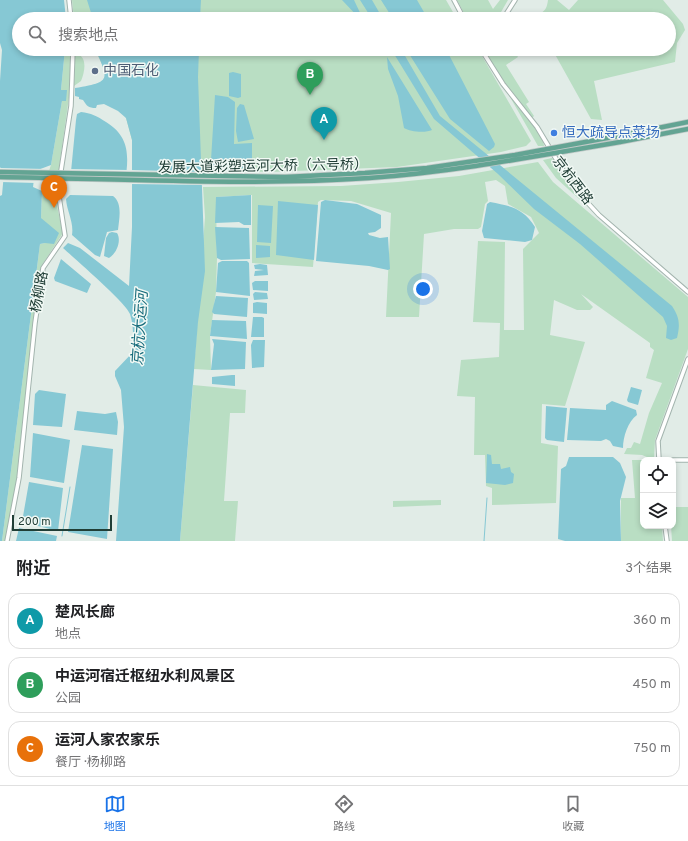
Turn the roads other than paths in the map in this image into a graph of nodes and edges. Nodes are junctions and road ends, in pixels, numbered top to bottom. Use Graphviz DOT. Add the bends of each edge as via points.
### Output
graph roads {
  1 [pos="69,0"];
  2 [pos="454,0"];
  3 [pos="515,0"];
  4 [pos="70,12"];
  5 [pos="460,12"];
  6 [pos="507,12"];
  7 [pos="73,56"];
  8 [pos="485,56"];
  9 [pos="688,122"];
  10 [pos="688,128"];
  11 [pos="0,172"];
  12 [pos="0,177"];
  13 [pos="688,292"];
  14 [pos="688,359"];
  15 [pos="659,457"];
  16 [pos="676,460"];
  17 [pos="688,460"];
  18 [pos="665,529"];
  19 [pos="7,541"];
  20 [pos="667,541"];
  1 -- 4 [label="street"];
  2 -- 5 [label="street"];
  3 -- 6 [label="street"];
  7 -- 19 [label="street, 杨柳路" via="71,106 58,190 65,236 43,268 34,323 19,478"];
  8 -- 13 [label="street, 京杭西路" via="503,84 537,128 573,187 599,216"];
  9 -- 11 [label="main road, 发展大道彩塑运河大桥（六号桥）, bridge" via="515,155 434,167 365,173 285,177"];
  10 -- 12 [label="main road, 发展大道彩塑运河大桥（六号桥）, bridge" via="620,142 457,168 370,178 262,182"];
  14 -- 15 [label="street" via="658,441"];
  16 -- 17 [label="street"];
  18 -- 20 [label="street"];
}
